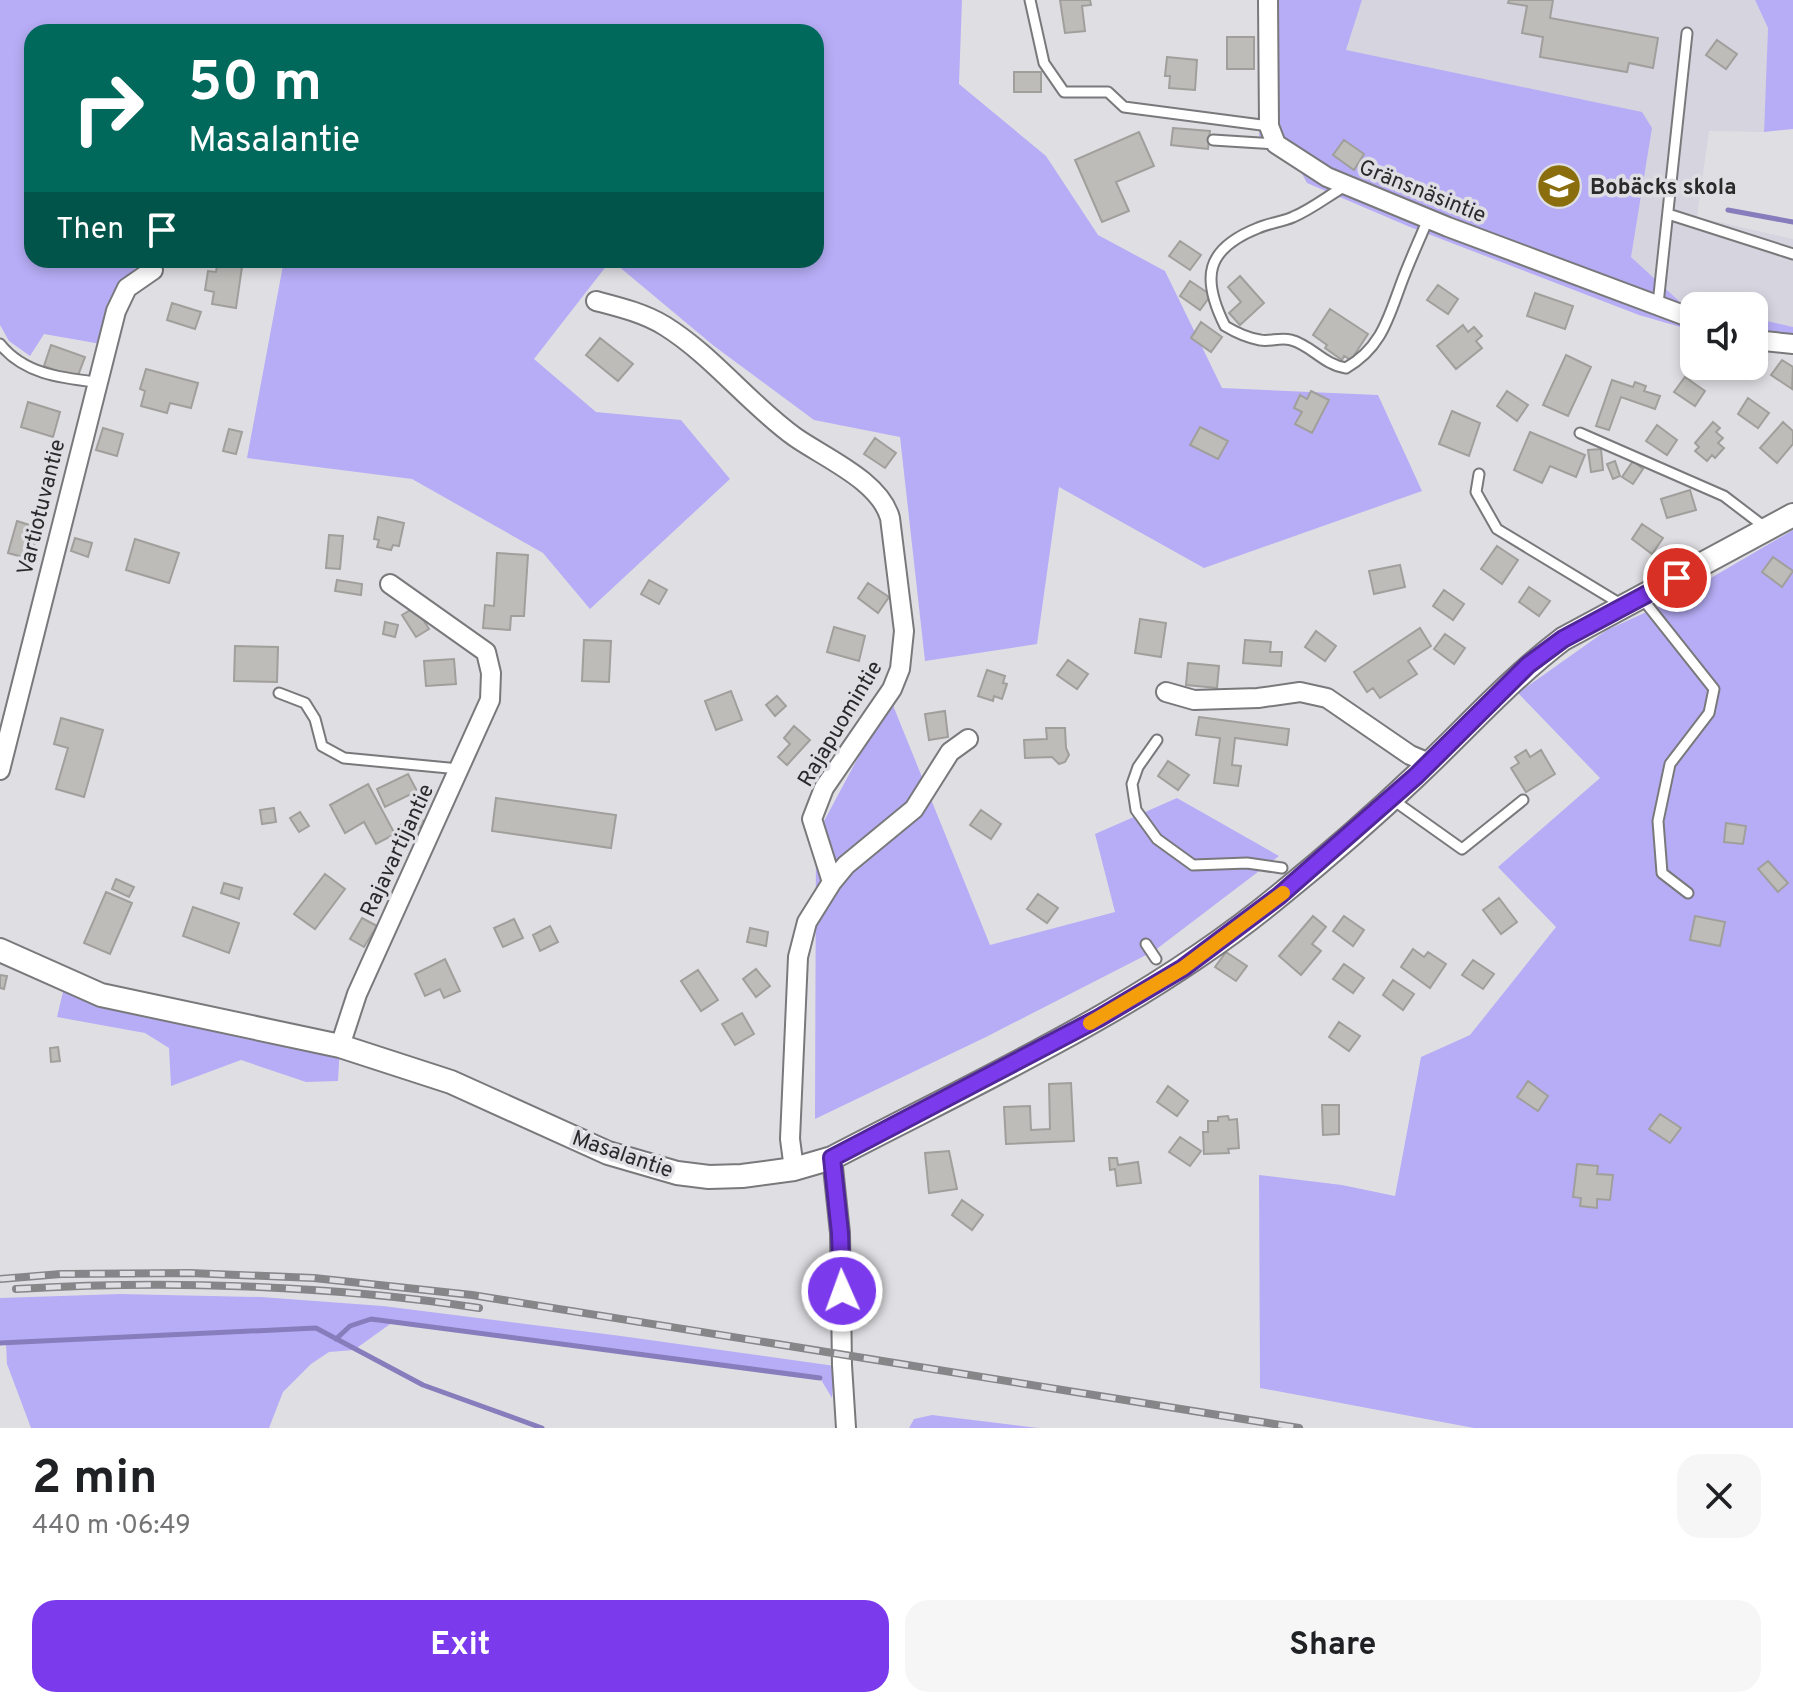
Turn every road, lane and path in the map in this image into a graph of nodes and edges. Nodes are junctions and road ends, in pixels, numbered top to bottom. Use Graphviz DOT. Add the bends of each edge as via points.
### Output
graph roads {
  1 [pos="1030,0"];
  2 [pos="1268,0"];
  3 [pos="1687,33"];
  4 [pos="1272,135"];
  5 [pos="1213,140"];
  6 [pos="1347,185"];
  7 [pos="1668,214"];
  8 [pos="1428,219"];
  9 [pos="1793,254"];
  10 [pos="153,270"];
  11 [pos="596,301"];
  12 [pos="1658,304"];
  13 [pos="1680,313"];
  14 [pos="1768,341"];
  15 [pos="0,344"];
  16 [pos="1793,344"];
  17 [pos="96,382"];
  18 [pos="1580,433"];
  19 [pos="1479,474"];
  20 [pos="1793,515"];
  21 [pos="1769,530"];
  22 [pos="390,584"];
  23 [pos="1632,601"];
  24 [pos="1166,692"];
  25 [pos="279,693"];
  26 [pos="968,739"];
  27 [pos="1157,740"];
  28 [pos="1429,763"];
  29 [pos="459,769"];
  30 [pos="0,770"];
  31 [pos="1390,798"];
  32 [pos="1523,800"];
  33 [pos="1282,868"];
  34 [pos="832,882"];
  35 [pos="1688,893"];
  36 [pos="1146,944"];
  37 [pos="0,950"];
  38 [pos="1156,959"];
  39 [pos="340,1046"];
  40 [pos="832,1158"];
  41 [pos="794,1169"];
  42 [pos="846,1428"];
  1 -- 4 [label="lane" via="1044,63 1064,92 1108,92 1124,107"];
  2 -- 4 [label="street"];
  3 -- 7 [label="lane"];
  4 -- 5 [label="lane"];
  4 -- 6 [label="street, Gränsnäsintie" via="1327,177"];
  6 -- 8 [label="street, Gränsnäsintie"];
  6 -- 8 [label="lane" via="1293,217 1256,228 1218,253 1209,269 1225,326 1262,341 1292,340 1346,368 1372,347 1388,323"];
  7 -- 9 [label="lane"];
  7 -- 12 [label="lane"];
  8 -- 12 [label="street, Gränsnäsintie"];
  10 -- 17 [label="street, Vartiotuvantie" via="127,288"];
  11 -- 34 [label="street, Rajapuomintie" via="665,326 792,435 870,487 888,510 904,631 900,669 892,689 824,788 812,819"];
  12 -- 13 [label="street, Gränsnäsintie"];
  14 -- 16 [label="street"];
  15 -- 17 [label="lane" via="9,355 48,376"];
  17 -- 30 [label="street, Vartiotuvantie"];
  18 -- 21 [label="lane" via="1724,496"];
  19 -- 23 [label="lane" via="1476,492 1497,529"];
  20 -- 21 [label="street, Masalantie"];
  21 -- 23 [label="street, Masalantie"];
  22 -- 29 [label="street, Rajavartijantie" via="486,652 490,700"];
  23 -- 28 [label="street, Masalantie" via="1528,665"];
  23 -- 35 [label="lane" via="1714,689 1709,713 1670,764 1658,821 1662,873"];
  24 -- 28 [label="street" via="1194,700 1300,692 1327,698"];
  25 -- 29 [label="lane" via="305,703 322,746 344,758"];
  26 -- 34 [label="street" via="950,752 914,809"];
  27 -- 33 [label="lane" via="1132,784 1136,810 1157,839 1193,865"];
  28 -- 31 [label="street, Masalantie"];
  29 -- 39 [label="street, Rajavartijantie" via="357,994"];
  31 -- 32 [label="lane" via="1462,849"];
  31 -- 40 [label="street, Masalantie" via="1279,896 1183,968"];
  34 -- 41 [label="street" via="807,922 798,957 790,1139"];
  36 -- 38 [label="lane"];
  37 -- 39 [label="street, Masalantie" via="101,995"];
  39 -- 41 [label="street, Masalantie" via="451,1082 639,1163 709,1177"];
  40 -- 41 [label="street, Masalantie"];
  40 -- 42 [label="street" via="840,1233"];
}
